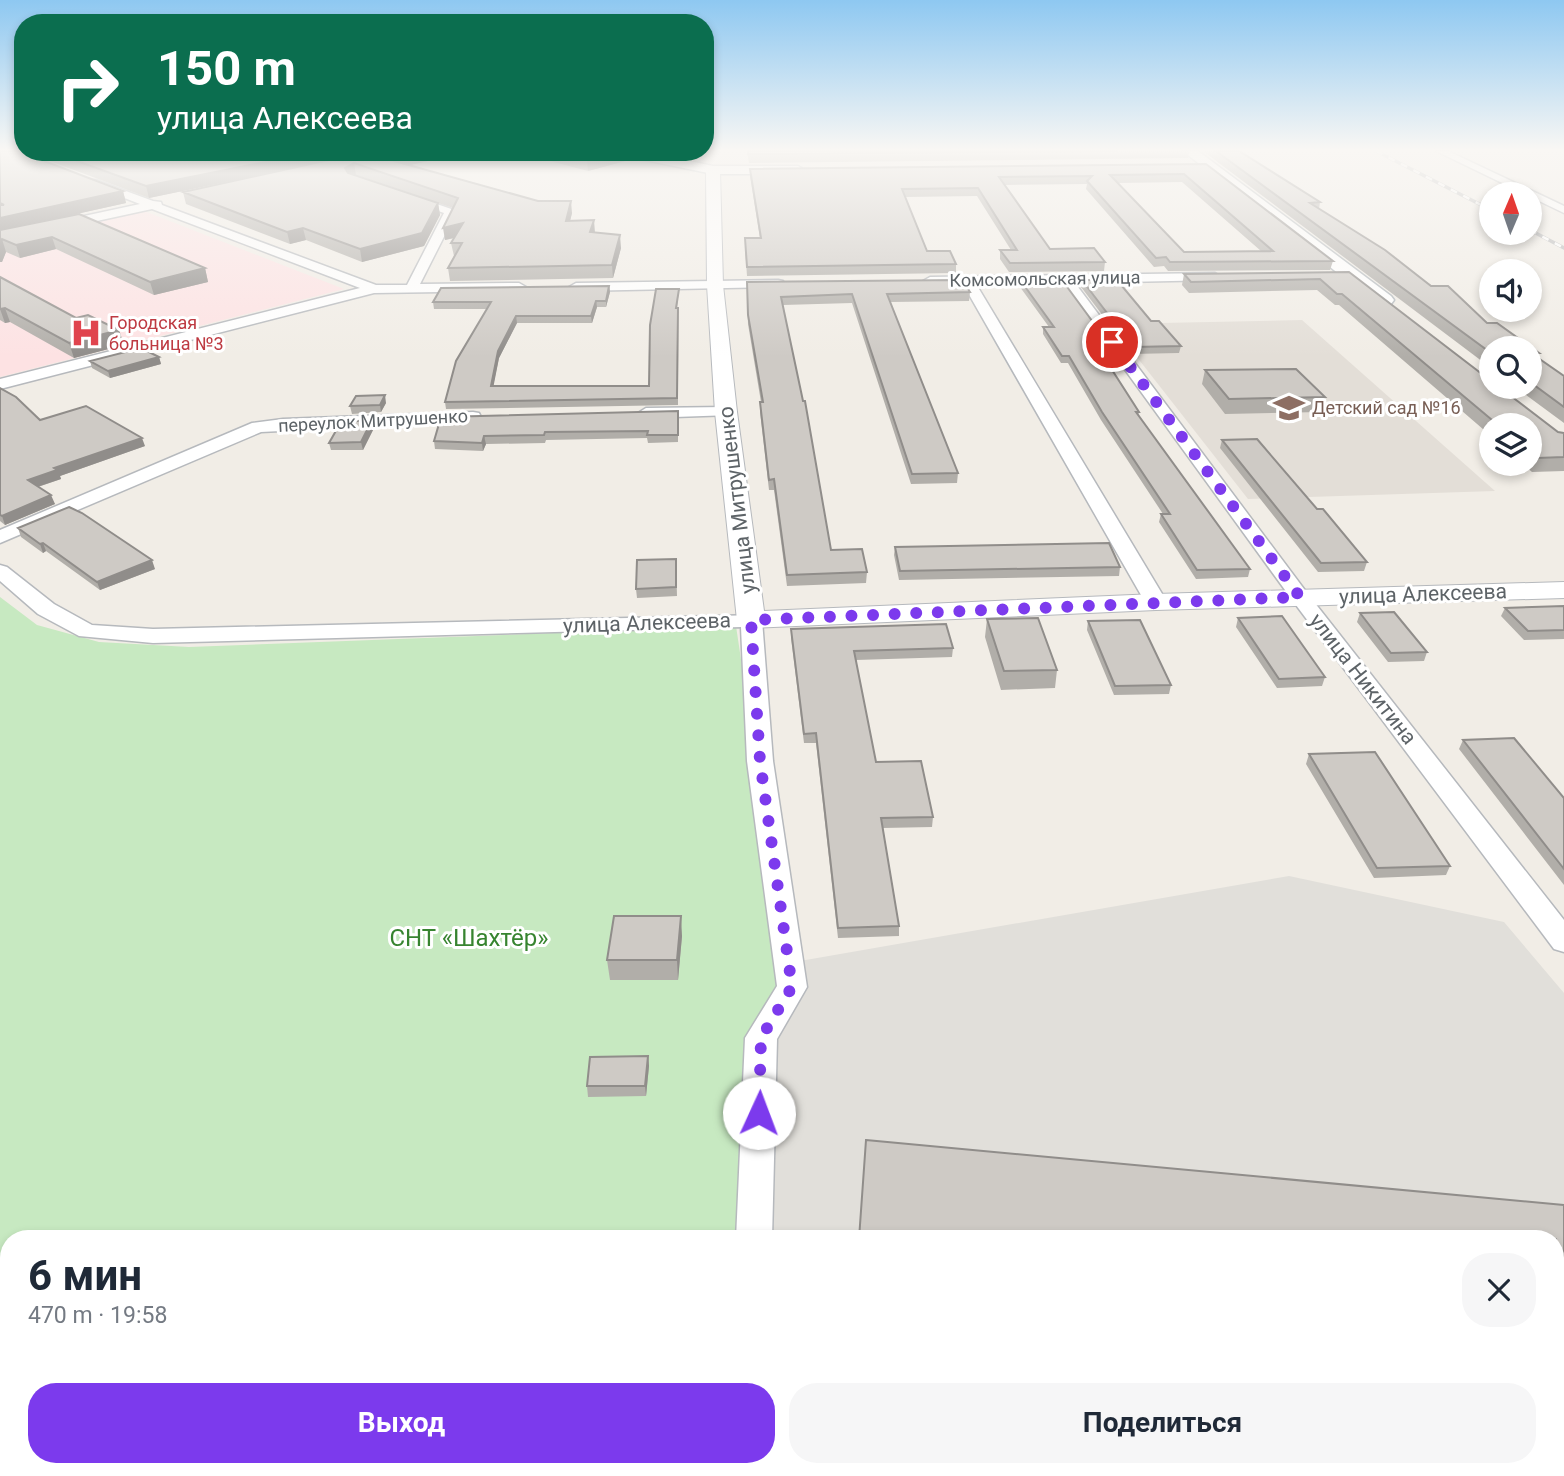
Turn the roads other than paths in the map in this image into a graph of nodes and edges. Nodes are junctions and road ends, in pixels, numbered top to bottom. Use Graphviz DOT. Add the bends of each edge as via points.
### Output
graph roads {
  1 [pos="87,220"];
  2 [pos="194,220"];
  3 [pos="446,220"];
  4 [pos="714,220"];
  5 [pos="1281,220"];
  6 [pos="0,239"];
  7 [pos="1325,276"];
  8 [pos="1353,276"];
  9 [pos="1230,277"];
  10 [pos="1065,278"];
  11 [pos="913,281"];
  12 [pos="965,281"];
  13 [pos="795,284"];
  14 [pos="715,285"];
  15 [pos="538,287"];
  16 [pos="566,287"];
  17 [pos="374,289"];
  18 [pos="411,289"];
  19 [pos="1395,308"];
  20 [pos="0,384"];
  21 [pos="726,412"];
  22 [pos="630,414"];
  23 [pos="494,416"];
  24 [pos="0,537"];
  25 [pos="0,571"];
  26 [pos="1564,590"];
  27 [pos="1300,597"];
  28 [pos="1156,602"];
  29 [pos="751,620"];
  30 [pos="1564,941"];
  31 [pos="754,1230"];
  1 -- 6 [label="street"];
  2 -- 17 [label="street"];
  3 -- 18 [label="street"];
  4 -- 14 [label="street, улица Митрушенко"];
  5 -- 8 [label="main road"];
  7 -- 8 [label="street"];
  8 -- 19 [label="main road"];
  9 -- 10 [label="street, Комсомольская улица"];
  10 -- 12 [label="street, Комсомольская улица"];
  10 -- 27 [label="street, улица Никитина"];
  11 -- 12 [label="street, Комсомольская улица"];
  12 -- 28 [label="street"];
  13 -- 14 [label="street"];
  14 -- 16 [label="street"];
  14 -- 21 [label="street, улица Митрушенко"];
  15 -- 18 [label="street"];
  17 -- 18 [label="street"];
  17 -- 20 [label="street"];
  21 -- 22 [label="street"];
  21 -- 29 [label="street, улица Митрушенко"];
  23 -- 24 [label="street, переулок Митрушенко" via="258,428"];
  25 -- 29 [label="street, улица Алексеева" via="46,609 87,631 153,636"];
  26 -- 27 [label="street, улица Алексеева"];
  27 -- 28 [label="street, улица Алексеева"];
  27 -- 30 [label="street, улица Никитина"];
  28 -- 29 [label="street, улица Алексеева"];
  29 -- 31 [label="street, улица Митрушенко" via="760,761 792,987 761,1038"];
}
